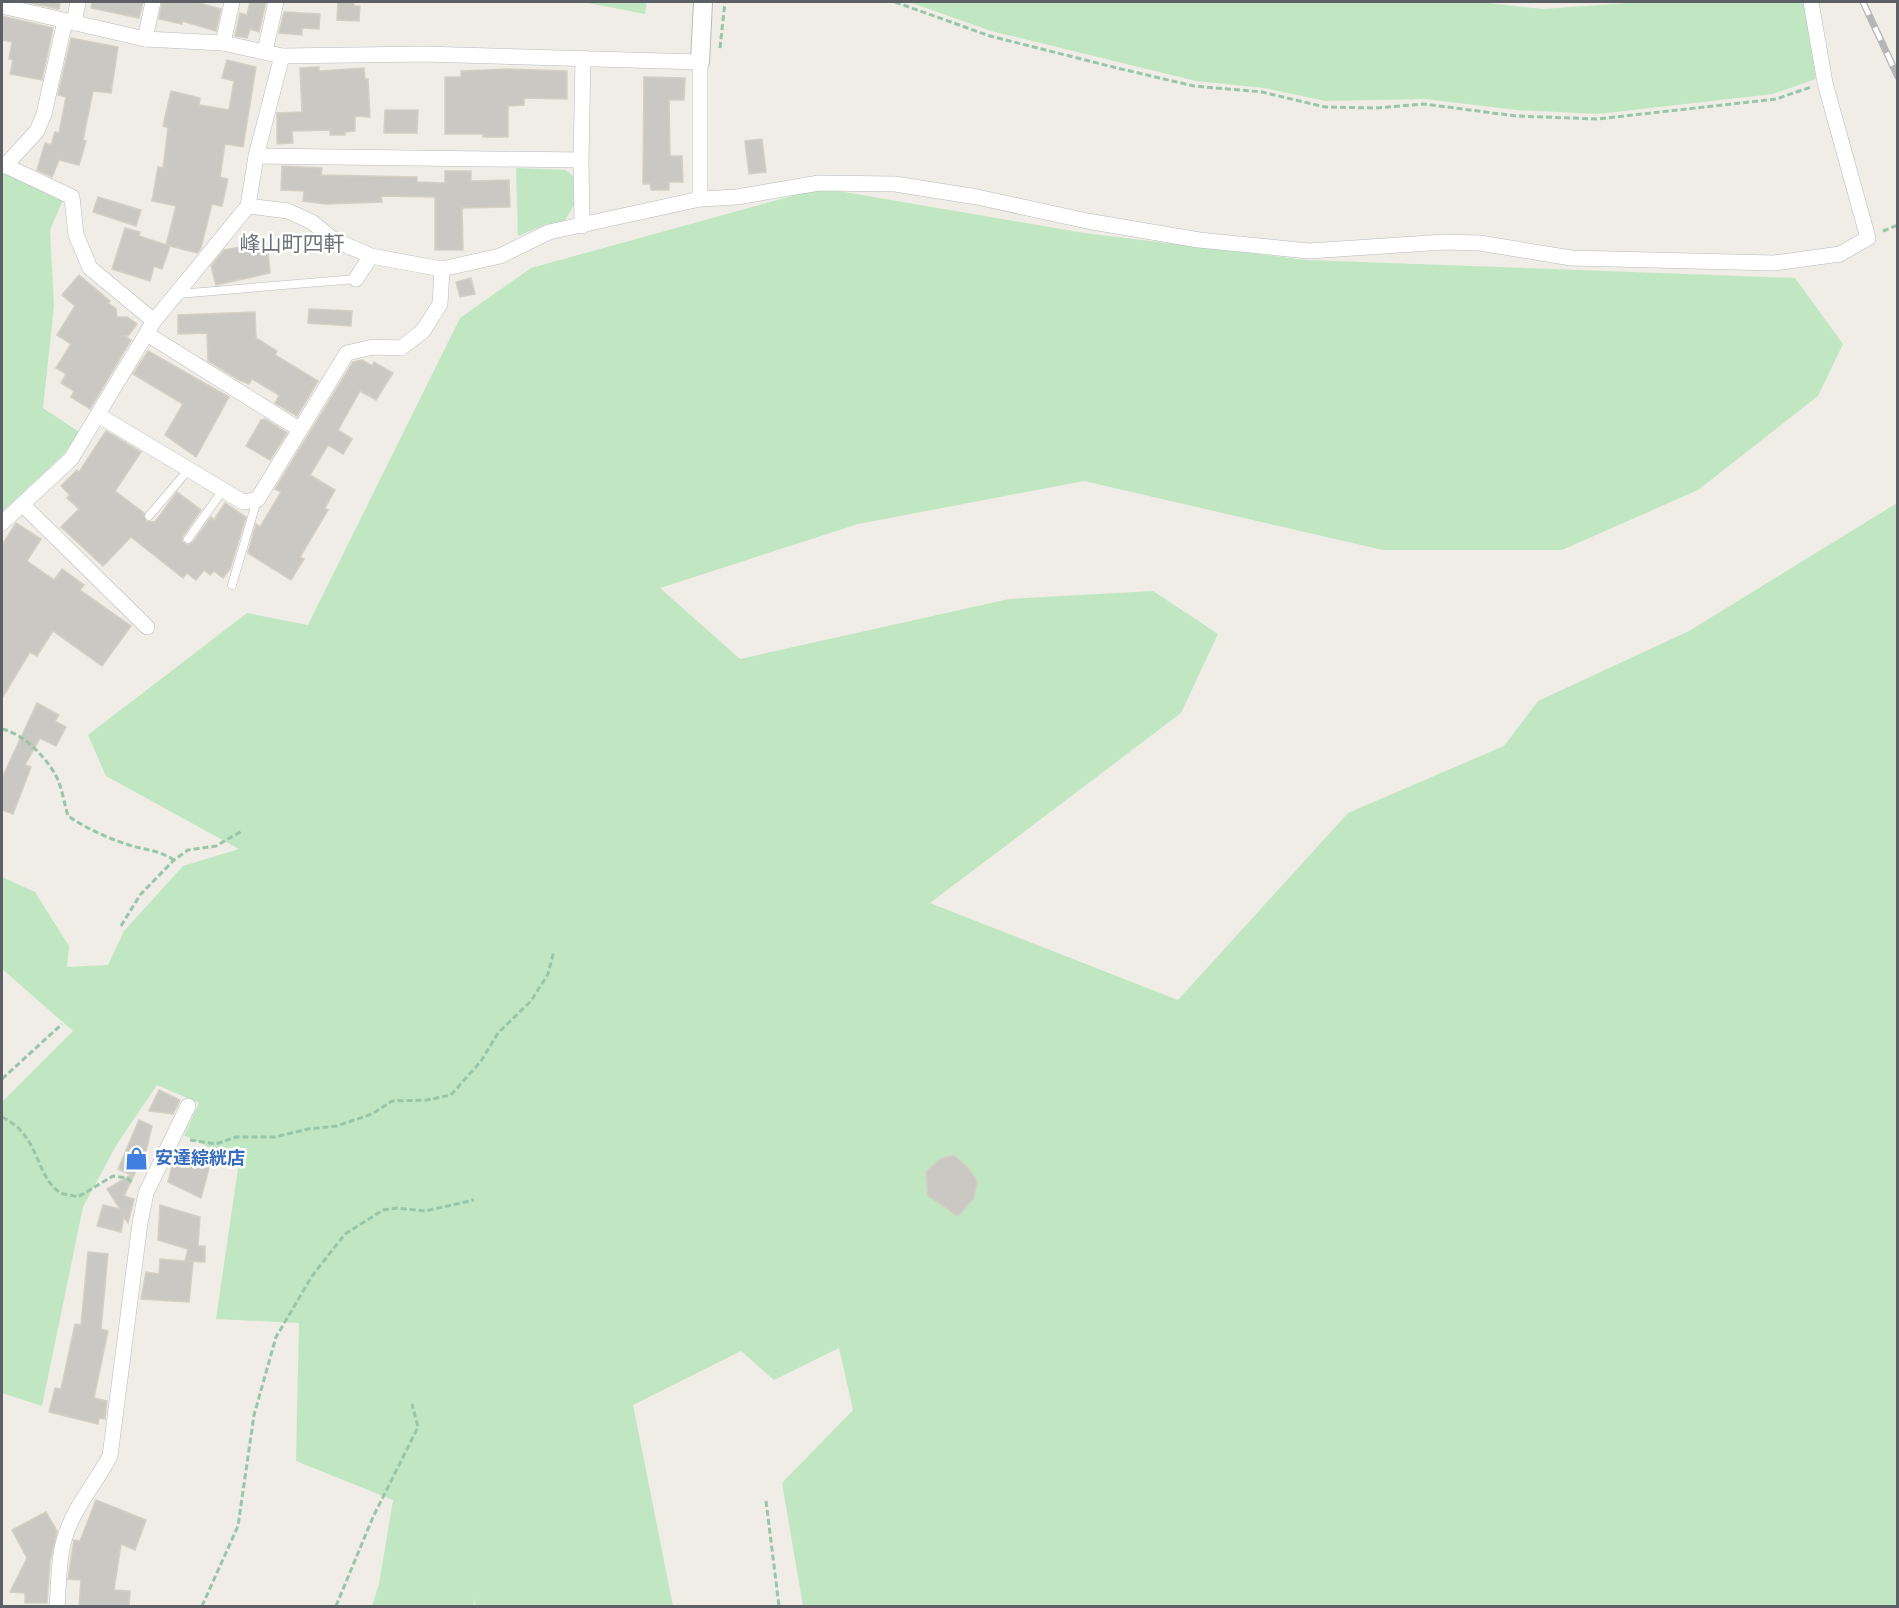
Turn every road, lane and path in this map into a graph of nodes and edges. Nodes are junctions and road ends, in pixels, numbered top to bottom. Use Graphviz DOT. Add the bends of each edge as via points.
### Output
graph roads {
  1 [pos="78,2"];
  2 [pos="153,2"];
  3 [pos="232,2"];
  4 [pos="276,2"];
  5 [pos="703,2"];
  6 [pos="895,2"];
  7 [pos="1811,2"];
  8 [pos="2,6"];
  9 [pos="69,22"];
  10 [pos="145,39"];
  11 [pos="223,43"];
  12 [pos="265,51"];
  13 [pos="282,56"];
  14 [pos="583,58"];
  15 [pos="700,62"];
  16 [pos="1825,83"];
  17 [pos="256,156"];
  18 [pos="581,160"];
  19 [pos="3,165"];
  20 [pos="700,199"];
  21 [pos="248,206"];
  22 [pos="582,226"];
  23 [pos="371,256"];
  24 [pos="442,269"];
  25 [pos="356,279"];
  26 [pos="178,294"];
  27 [pos="151,327"];
  28 [pos="98,415"];
  29 [pos="299,429"];
  30 [pos="189,469"];
  31 [pos="223,490"];
  32 [pos="257,500"];
  33 [pos="23,505"];
  34 [pos="149,516"];
  35 [pos="2,524"];
  36 [pos="188,539"];
  37 [pos="232,585"];
  38 [pos="147,627"];
  39 [pos="2,729"];
  40 [pos="242,831"];
  41 [pos="174,860"];
  42 [pos="121,926"];
  43 [pos="554,951"];
  44 [pos="62,1024"];
  45 [pos="2,1079"];
  46 [pos="188,1106"];
  47 [pos="2,1117"];
  48 [pos="174,1137"];
  49 [pos="146,1193"];
  50 [pos="474,1200"];
  51 [pos="412,1404"];
  52 [pos="766,1501"];
  53 [pos="57,1606"];
  54 [pos="202,1606"];
  55 [pos="336,1606"];
  56 [pos="779,1606"];
  1 -- 9 [label="street"];
  2 -- 10 [label="street"];
  3 -- 11 [label="street"];
  4 -- 12 [label="street"];
  5 -- 15 [label="street"];
  6 -- 16 [label="path" via="990,36 1117,68 1194,86 1262,92 1325,107 1424,104 1516,116 1597,119 1776,99"];
  7 -- 16 [label="street"];
  8 -- 9 [label="street"];
  9 -- 10 [label="street"];
  9 -- 19 [label="street" via="37,131"];
  10 -- 11 [label="street"];
  11 -- 12 [label="street"];
  12 -- 13 [label="street"];
  13 -- 14 [label="street"];
  13 -- 17 [label="street"];
  14 -- 15 [label="street"];
  14 -- 18 [label="street"];
  15 -- 20 [label="street"];
  16 -- 20 [label="street" via="1868,238 1840,254 1774,263 1594,259 1445,242 1309,251 1177,236 895,184 819,183"];
  17 -- 18 [label="street"];
  17 -- 21 [label="street"];
  18 -- 22 [label="street"];
  19 -- 27 [label="street" via="72,196 76,235 90,268"];
  20 -- 22 [label="street"];
  21 -- 23 [label="street" via="288,211 312,222 334,240"];
  21 -- 26 [label="street"];
  22 -- 24 [label="street" via="549,232 500,256"];
  23 -- 24 [label="street"];
  23 -- 25 [label="street"];
  24 -- 29 [label="street" via="440,304 423,331 401,348 373,347 347,353"];
  25 -- 26 [label="lane"];
  26 -- 27 [label="street"];
  27 -- 28 [label="street"];
  27 -- 29 [label="street"];
  28 -- 30 [label="street"];
  28 -- 33 [label="street" via="71,459"];
  29 -- 32 [label="street"];
  30 -- 31 [label="street"];
  30 -- 34 [label="lane"];
  31 -- 32 [label="street" via="243,502"];
  31 -- 36 [label="lane"];
  32 -- 37 [label="lane"];
  33 -- 35 [label="street"];
  33 -- 38 [label="street"];
  39 -- 41 [label="path" via="11,731 36,750 56,775 68,816 84,827 129,845 159,851"];
  40 -- 41 [label="path" via="216,846 188,850"];
  41 -- 42 [label="path" via="140,896"];
  43 -- 48 [label="path" via="548,974 531,1001 498,1033 481,1060 450,1095 392,1101 372,1114 337,1126 275,1137 236,1137 216,1144"];
  44 -- 45 [label="path"];
  46 -- 48 [label="street"];
  47 -- 49 [label="path" via="30,1140 59,1192 78,1197 114,1176 127,1179"];
  48 -- 49 [label="street"];
  49 -- 53 [label="street" via="111,1456 64,1538"];
  50 -- 54 [label="path" via="425,1211 383,1210 345,1234 312,1275 276,1337 254,1415 238,1526"];
  51 -- 55 [label="path" via="418,1427"];
  52 -- 56 [label="path"];
}
